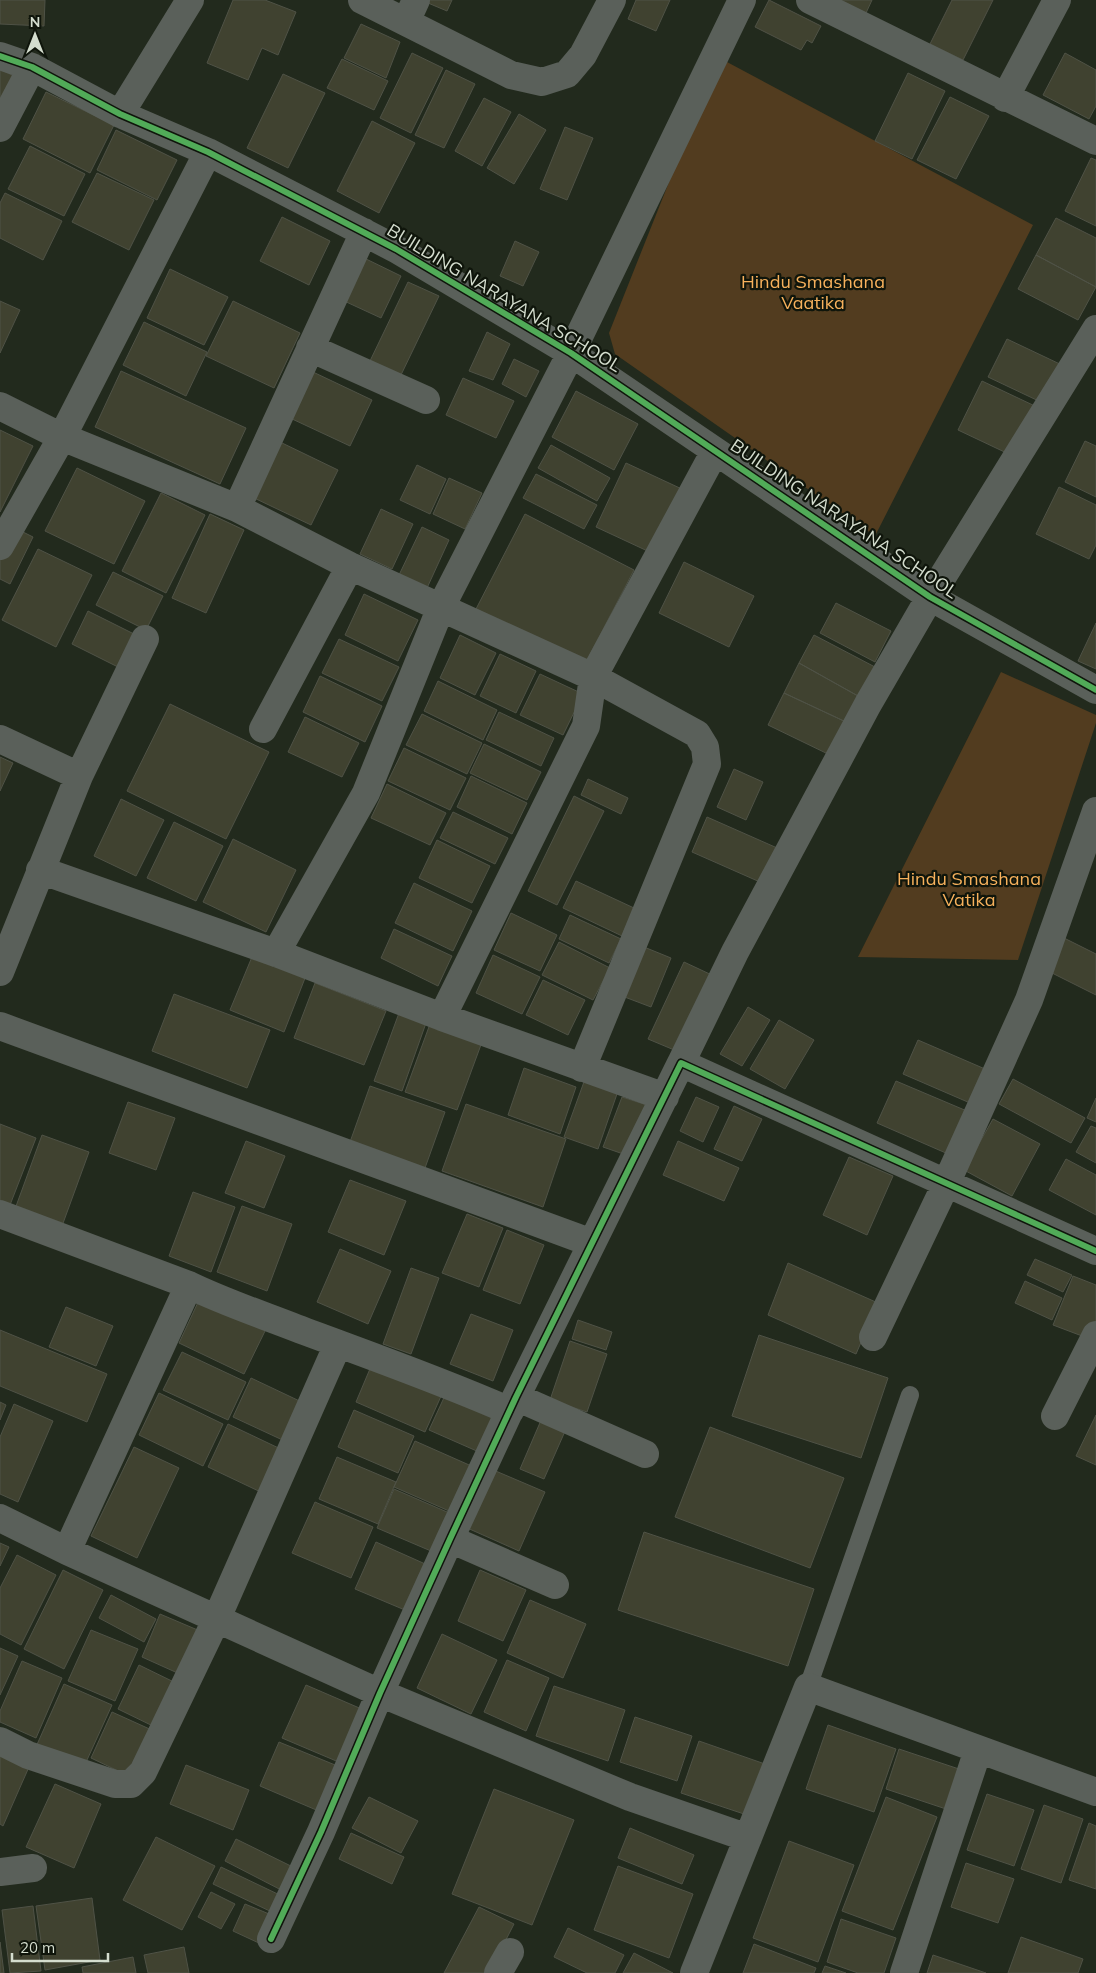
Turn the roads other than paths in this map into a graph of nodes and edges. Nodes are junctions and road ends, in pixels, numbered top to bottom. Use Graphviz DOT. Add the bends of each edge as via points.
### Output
graph roads {
  1 [pos="190,0"];
  2 [pos="362,0"];
  3 [pos="612,0"];
  4 [pos="742,0"];
  5 [pos="810,0"];
  6 [pos="1058,0"];
  7 [pos="411,11"];
  8 [pos="0,56"];
  9 [pos="32,67"];
  10 [pos="1005,98"];
  11 [pos="120,114"];
  12 [pos="0,128"];
  13 [pos="1096,141"];
  14 [pos="208,152"];
  15 [pos="364,232"];
  16 [pos="1096,329"];
  17 [pos="310,348"];
  18 [pos="571,353"];
  19 [pos="426,400"];
  20 [pos="0,406"];
  21 [pos="62,437"];
  22 [pos="715,451"];
  23 [pos="237,508"];
  24 [pos="0,546"];
  25 [pos="350,566"];
  26 [pos="930,597"];
  27 [pos="441,607"];
  28 [pos="145,639"];
  29 [pos="593,677"];
  30 [pos="1096,690"];
  31 [pos="263,729"];
  32 [pos="0,739"];
  33 [pos="79,776"];
  34 [pos="1096,811"];
  35 [pos="40,870"];
  36 [pos="5,947"];
  37 [pos="276,953"];
  38 [pos="0,972"];
  39 [pos="442,1017"];
  40 [pos="0,1026"];
  41 [pos="680,1063"];
  42 [pos="582,1068"];
  43 [pos="665,1097"];
  44 [pos="946,1184"];
  45 [pos="3,1223"];
  46 [pos="592,1242"];
  47 [pos="1096,1252"];
  48 [pos="190,1285"];
  49 [pos="1096,1336"];
  50 [pos="873,1337"];
  51 [pos="338,1344"];
  52 [pos="910,1395"];
  53 [pos="513,1404"];
  54 [pos="1055,1416"];
  55 [pos="645,1454"];
  56 [pos="0,1518"];
  57 [pos="450,1539"];
  58 [pos="67,1551"];
  59 [pos="556,1585"];
  60 [pos="217,1618"];
  61 [pos="808,1687"];
  62 [pos="380,1693"];
  63 [pos="0,1741"];
  64 [pos="978,1750"];
  65 [pos="1096,1792"];
  66 [pos="748,1838"];
  67 [pos="33,1868"];
  68 [pos="0,1872"];
  69 [pos="271,1939"];
  70 [pos="694,1973"];
  71 [pos="904,1973"];
  1 -- 11 [label="street"];
  2 -- 7 [label="street"];
  3 -- 7 [label="street" via="583,54 567,74 542,82 511,75"];
  4 -- 18 [label="street"];
  5 -- 10 [label="street"];
  6 -- 10 [label="street"];
  8 -- 9 [label="street, BUILDING NARAYANA SCHOOL"];
  9 -- 11 [label="street, BUILDING NARAYANA SCHOOL"];
  9 -- 12 [label="street"];
  10 -- 13 [label="street"];
  11 -- 14 [label="street, BUILDING NARAYANA SCHOOL"];
  14 -- 15 [label="street, BUILDING NARAYANA SCHOOL"];
  14 -- 21 [label="street"];
  15 -- 17 [label="street"];
  15 -- 18 [label="street, BUILDING NARAYANA SCHOOL"];
  16 -- 26 [label="street"];
  17 -- 19 [label="street"];
  17 -- 23 [label="street"];
  18 -- 22 [label="street, BUILDING NARAYANA SCHOOL"];
  18 -- 27 [label="street"];
  20 -- 21 [label="street"];
  21 -- 23 [label="street"];
  21 -- 24 [label="street"];
  22 -- 26 [label="street, BUILDING NARAYANA SCHOOL"];
  22 -- 29 [label="street"];
  23 -- 25 [label="street"];
  25 -- 27 [label="street"];
  25 -- 31 [label="street"];
  26 -- 30 [label="street, BUILDING NARAYANA SCHOOL"];
  26 -- 41 [label="street" via="849,738"];
  27 -- 29 [label="street"];
  27 -- 37 [label="street" via="366,793"];
  28 -- 33 [label="street"];
  29 -- 39 [label="street" via="586,726"];
  29 -- 42 [label="street" via="697,734 705,747 707,764"];
  32 -- 33 [label="street"];
  33 -- 35 [label="street"];
  34 -- 44 [label="street" via="1029,1000"];
  35 -- 36 [label="street"];
  35 -- 37 [label="street"];
  36 -- 38 [label="street"];
  37 -- 39 [label="street"];
  39 -- 42 [label="street"];
  40 -- 46 [label="street"];
  41 -- 43 [label="street"];
  41 -- 44 [label="street"];
  42 -- 43 [label="street"];
  43 -- 46 [label="street"];
  44 -- 47 [label="street"];
  44 -- 50 [label="street"];
  45 -- 48 [label="street"];
  46 -- 53 [label="street"];
  48 -- 51 [label="street"];
  48 -- 58 [label="street"];
  49 -- 54 [label="street"];
  51 -- 53 [label="street"];
  51 -- 60 [label="street"];
  52 -- 61 [label="lane"];
  53 -- 55 [label="street"];
  53 -- 57 [label="street"];
  56 -- 58 [label="street"];
  57 -- 59 [label="street"];
  57 -- 62 [label="street"];
  58 -- 60 [label="street"];
  60 -- 62 [label="street"];
  60 -- 63 [label="street" via="143,1772 130,1784 115,1784 28,1755"];
  61 -- 64 [label="street"];
  61 -- 66 [label="street"];
  62 -- 66 [label="street" via="630,1797"];
  62 -- 69 [label="street"];
  64 -- 65 [label="street"];
  64 -- 71 [label="street"];
  66 -- 70 [label="street"];
  67 -- 68 [label="street"];
}
